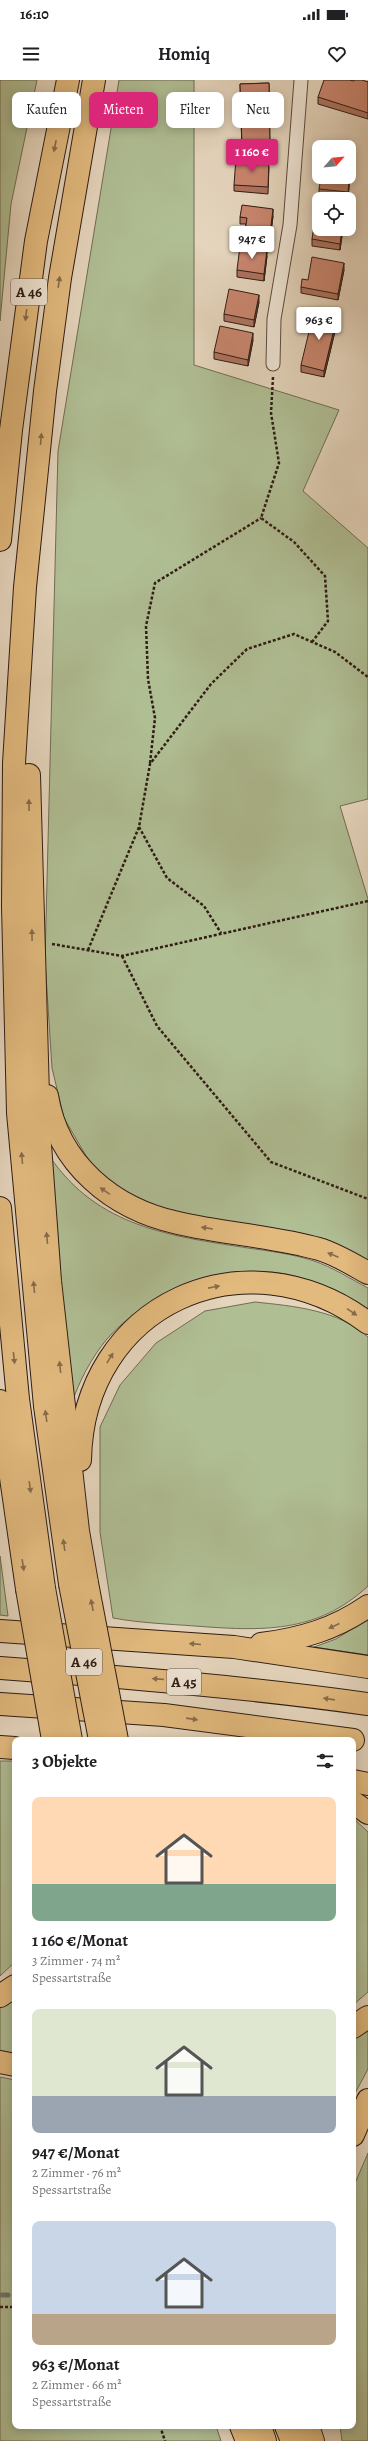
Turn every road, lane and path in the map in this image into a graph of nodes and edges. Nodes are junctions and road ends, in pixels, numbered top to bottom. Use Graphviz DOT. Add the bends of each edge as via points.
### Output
graph roads {
  1 [pos="68,80"];
  2 [pos="94,80"];
  3 [pos="301,80"];
  4 [pos="273,364"];
  5 [pos="38,478"];
  6 [pos="1,510"];
  7 [pos="261,518"];
  8 [pos="0,540"];
  9 [pos="312,642"];
  10 [pos="368,677"];
  11 [pos="150,764"];
  12 [pos="139,827"];
  13 [pos="368,901"];
  14 [pos="221,933"];
  15 [pos="52,944"];
  16 [pos="88,950"];
  17 [pos="122,956"];
  18 [pos="33,974"];
  19 [pos="368,1199"];
  20 [pos="0,1208"];
  21 [pos="368,1273"];
  22 [pos="368,1323"];
  23 [pos="0,1401"];
  24 [pos="0,1448"];
  25 [pos="14,1514"];
  26 [pos="78,1531"];
  27 [pos="79,1583"];
  28 [pos="35,1588"];
  29 [pos="368,1606"];
  30 [pos="0,1630"];
  31 [pos="234,1647"];
  32 [pos="368,1667"];
  33 [pos="0,1668"];
  34 [pos="0,1704"];
  35 [pos="368,1704"];
  36 [pos="53,1737"];
  37 [pos="70,1737"];
  38 [pos="100,1737"];
  39 [pos="117,1737"];
  40 [pos="330,1737"];
  41 [pos="356,1740"];
  42 [pos="368,1742"];
  43 [pos="0,1747"];
  44 [pos="12,1748"];
  45 [pos="356,1782"];
  46 [pos="368,1784"];
  47 [pos="356,1804"];
  48 [pos="368,1814"];
  49 [pos="12,1988"];
  50 [pos="0,1996"];
  51 [pos="368,2017"];
  52 [pos="356,2025"];
  53 [pos="0,2062"];
  54 [pos="12,2064"];
  55 [pos="368,2100"];
  56 [pos="356,2128"];
  57 [pos="0,2307"];
  58 [pos="12,2307"];
  59 [pos="161,2429"];
  60 [pos="242,2429"];
  61 [pos="261,2429"];
  62 [pos="287,2429"];
  63 [pos="309,2429"];
  64 [pos="324,2429"];
  65 [pos="165,2441"];
  66 [pos="247,2441"];
  67 [pos="265,2441"];
  68 [pos="292,2441"];
  69 [pos="313,2441"];
  70 [pos="326,2441"];
  1 -- 6 [label="highway, A 46, one-way" via="36,241"];
  5 -- 2 [label="highway, A 46, one-way" via="45,391 60,278"];
  3 -- 4 [label="street" via="290,225 274,319"];
  4 -- 7 [label="path" via="271,413 279,463"];
  18 -- 5 [label="highway, one-way" via="28,766"];
  27 -- 5 [label="highway, A 46, one-way" via="45,1406 18,1113 14,763 25,587"];
  6 -- 8 [label="highway, A 46"];
  7 -- 9 [label="path" via="294,542 325,576 328,621"];
  7 -- 11 [label="path" via="155,583 146,626 148,679 155,718"];
  9 -- 10 [label="path" via="335,652"];
  9 -- 11 [label="path" via="294,634 247,649 211,684"];
  11 -- 12 [label="path"];
  12 -- 14 [label="path" via="167,878 204,906"];
  12 -- 16 [label="path"];
  13 -- 14 [label="path"];
  14 -- 17 [label="path"];
  15 -- 16 [label="path"];
  16 -- 17 [label="path"];
  17 -- 19 [label="path" via="157,1026 271,1162"];
  21 -- 18 [label="highway, one-way" via="320,1249 278,1239 177,1223 146,1212 105,1191 86,1176 58,1137 49,1112"];
  26 -- 18 [label="highway, one-way" via="50,1281 38,1131"];
  20 -- 28 [label="highway, A 46, one-way"];
  26 -- 22 [label="highway, one-way" via="80,1441 87,1405 100,1375 117,1347 144,1319 174,1301 209,1287 240,1282 276,1283 310,1291 340,1304"];
  23 -- 25 [label="highway"];
  24 -- 25 [label="highway"];
  25 -- 28 [label="highway, one-way"];
  26 -- 27 [label="highway"];
  27 -- 38 [label="highway, A 46, bridge"];
  39 -- 27 [label="highway, one-way, bridge"];
  28 -- 36 [label="highway, bridge"];
  28 -- 37 [label="highway, A 46, bridge"];
  29 -- 31 [label="highway, one-way" via="351,1618 318,1633 286,1641"];
  31 -- 30 [label="highway, one-way"];
  31 -- 32 [label="highway"];
  35 -- 33 [label="highway, A 45, one-way" via="241,1687"];
  34 -- 40 [label="highway, A 45, one-way" via="164,1715"];
  41 -- 42 [label="highway, A 45"];
  43 -- 44 [label="highway"];
  45 -- 46 [label="highway"];
  47 -- 48 [label="highway"];
  49 -- 50 [label="highway"];
  51 -- 52 [label="highway"];
  53 -- 54 [label="highway"];
  55 -- 56 [label="highway"];
  57 -- 58 [label="path"];
  59 -- 65 [label="path"];
  60 -- 66 [label="highway"];
  61 -- 67 [label="highway"];
  62 -- 68 [label="highway"];
  63 -- 69 [label="highway"];
  64 -- 70 [label="highway"];
}
